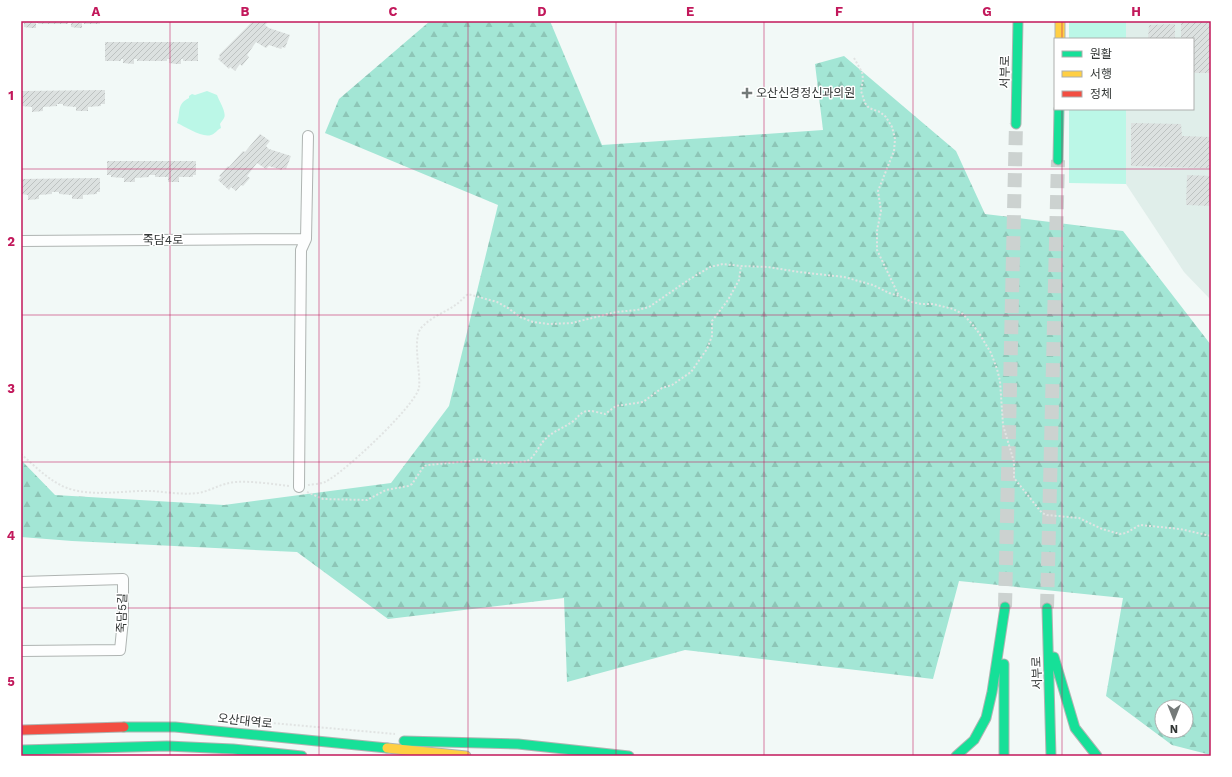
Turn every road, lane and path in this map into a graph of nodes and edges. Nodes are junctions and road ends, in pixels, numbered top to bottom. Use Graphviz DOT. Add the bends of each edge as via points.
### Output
graph roads {
  1 [pos="1018,21"];
  2 [pos="1060,21"];
  3 [pos="1060,38"];
  4 [pos="854,58"];
  5 [pos="1059,110"];
  6 [pos="1016,124"];
  7 [pos="308,136"];
  8 [pos="1058,160"];
  9 [pos="306,239"];
  10 [pos="21,241"];
  11 [pos="741,266"];
  12 [pos="899,296"];
  13 [pos="21,454"];
  14 [pos="299,487"];
  15 [pos="1211,536"];
  16 [pos="21,582"];
  17 [pos="1047,608"];
  18 [pos="1048,631"];
  19 [pos="21,651"];
  20 [pos="21,730"];
  21 [pos="329,742"];
  22 [pos="21,750"];
  23 [pos="302,756"];
  24 [pos="466,756"];
  25 [pos="629,756"];
  26 [pos="956,756"];
  27 [pos="1004,756"];
  28 [pos="1051,756"];
  29 [pos="1096,756"];
  1 -- 6 [label="main road, 서부로"];
  2 -- 3 [label="main road"];
  4 -- 12 [label="path" via="862,72 865,103 886,117 895,139 894,151 878,191 881,211 877,250"];
  5 -- 8 [label="main road"];
  7 -- 9 [label="street"];
  9 -- 10 [label="street, 죽담4로"];
  9 -- 14 [label="street" via="301,250"];
  11 -- 12 [label="path" via="844,277"];
  11 -- 14 [label="path" via="739,280 712,322 712,336 707,349 691,372 643,402 616,406 605,414 584,412 547,437 528,461 495,464 476,458 428,464 412,484 386,490 367,500 323,499"];
  11 -- 14 [label="path" via="716,265 690,278 649,307 572,323 533,322 497,302 468,294 421,328 416,339 418,389 411,403 341,472 324,482"];
  12 -- 15 [label="path" via="912,302 933,304 957,311 979,333 991,353 1000,381 1003,425 1014,462 1014,478 1042,513 1079,518 1120,534 1140,525 1180,529"];
  13 -- 14 [label="path" via="58,484 88,492 151,491 187,494 200,493 222,484 246,482"];
  16 -- 19 [label="street, 죽담5길" via="123,579 120,650"];
  17 -- 18 [label="main road, 서부로"];
  18 -- 28 [label="main road, 서부로"];
  18 -- 29 [label="main road" via="1075,728"];
  20 -- 21 [label="main road, 오산대역로" via="175,727"];
  21 -- 24 [label="main road, 오산대역로"];
  21 -- 25 [label="main road" via="518,744"];
  22 -- 23 [label="main road" via="167,746"];
  26 -- 27 [label="main road" via="974,740 986,718 1005,607"];
}
